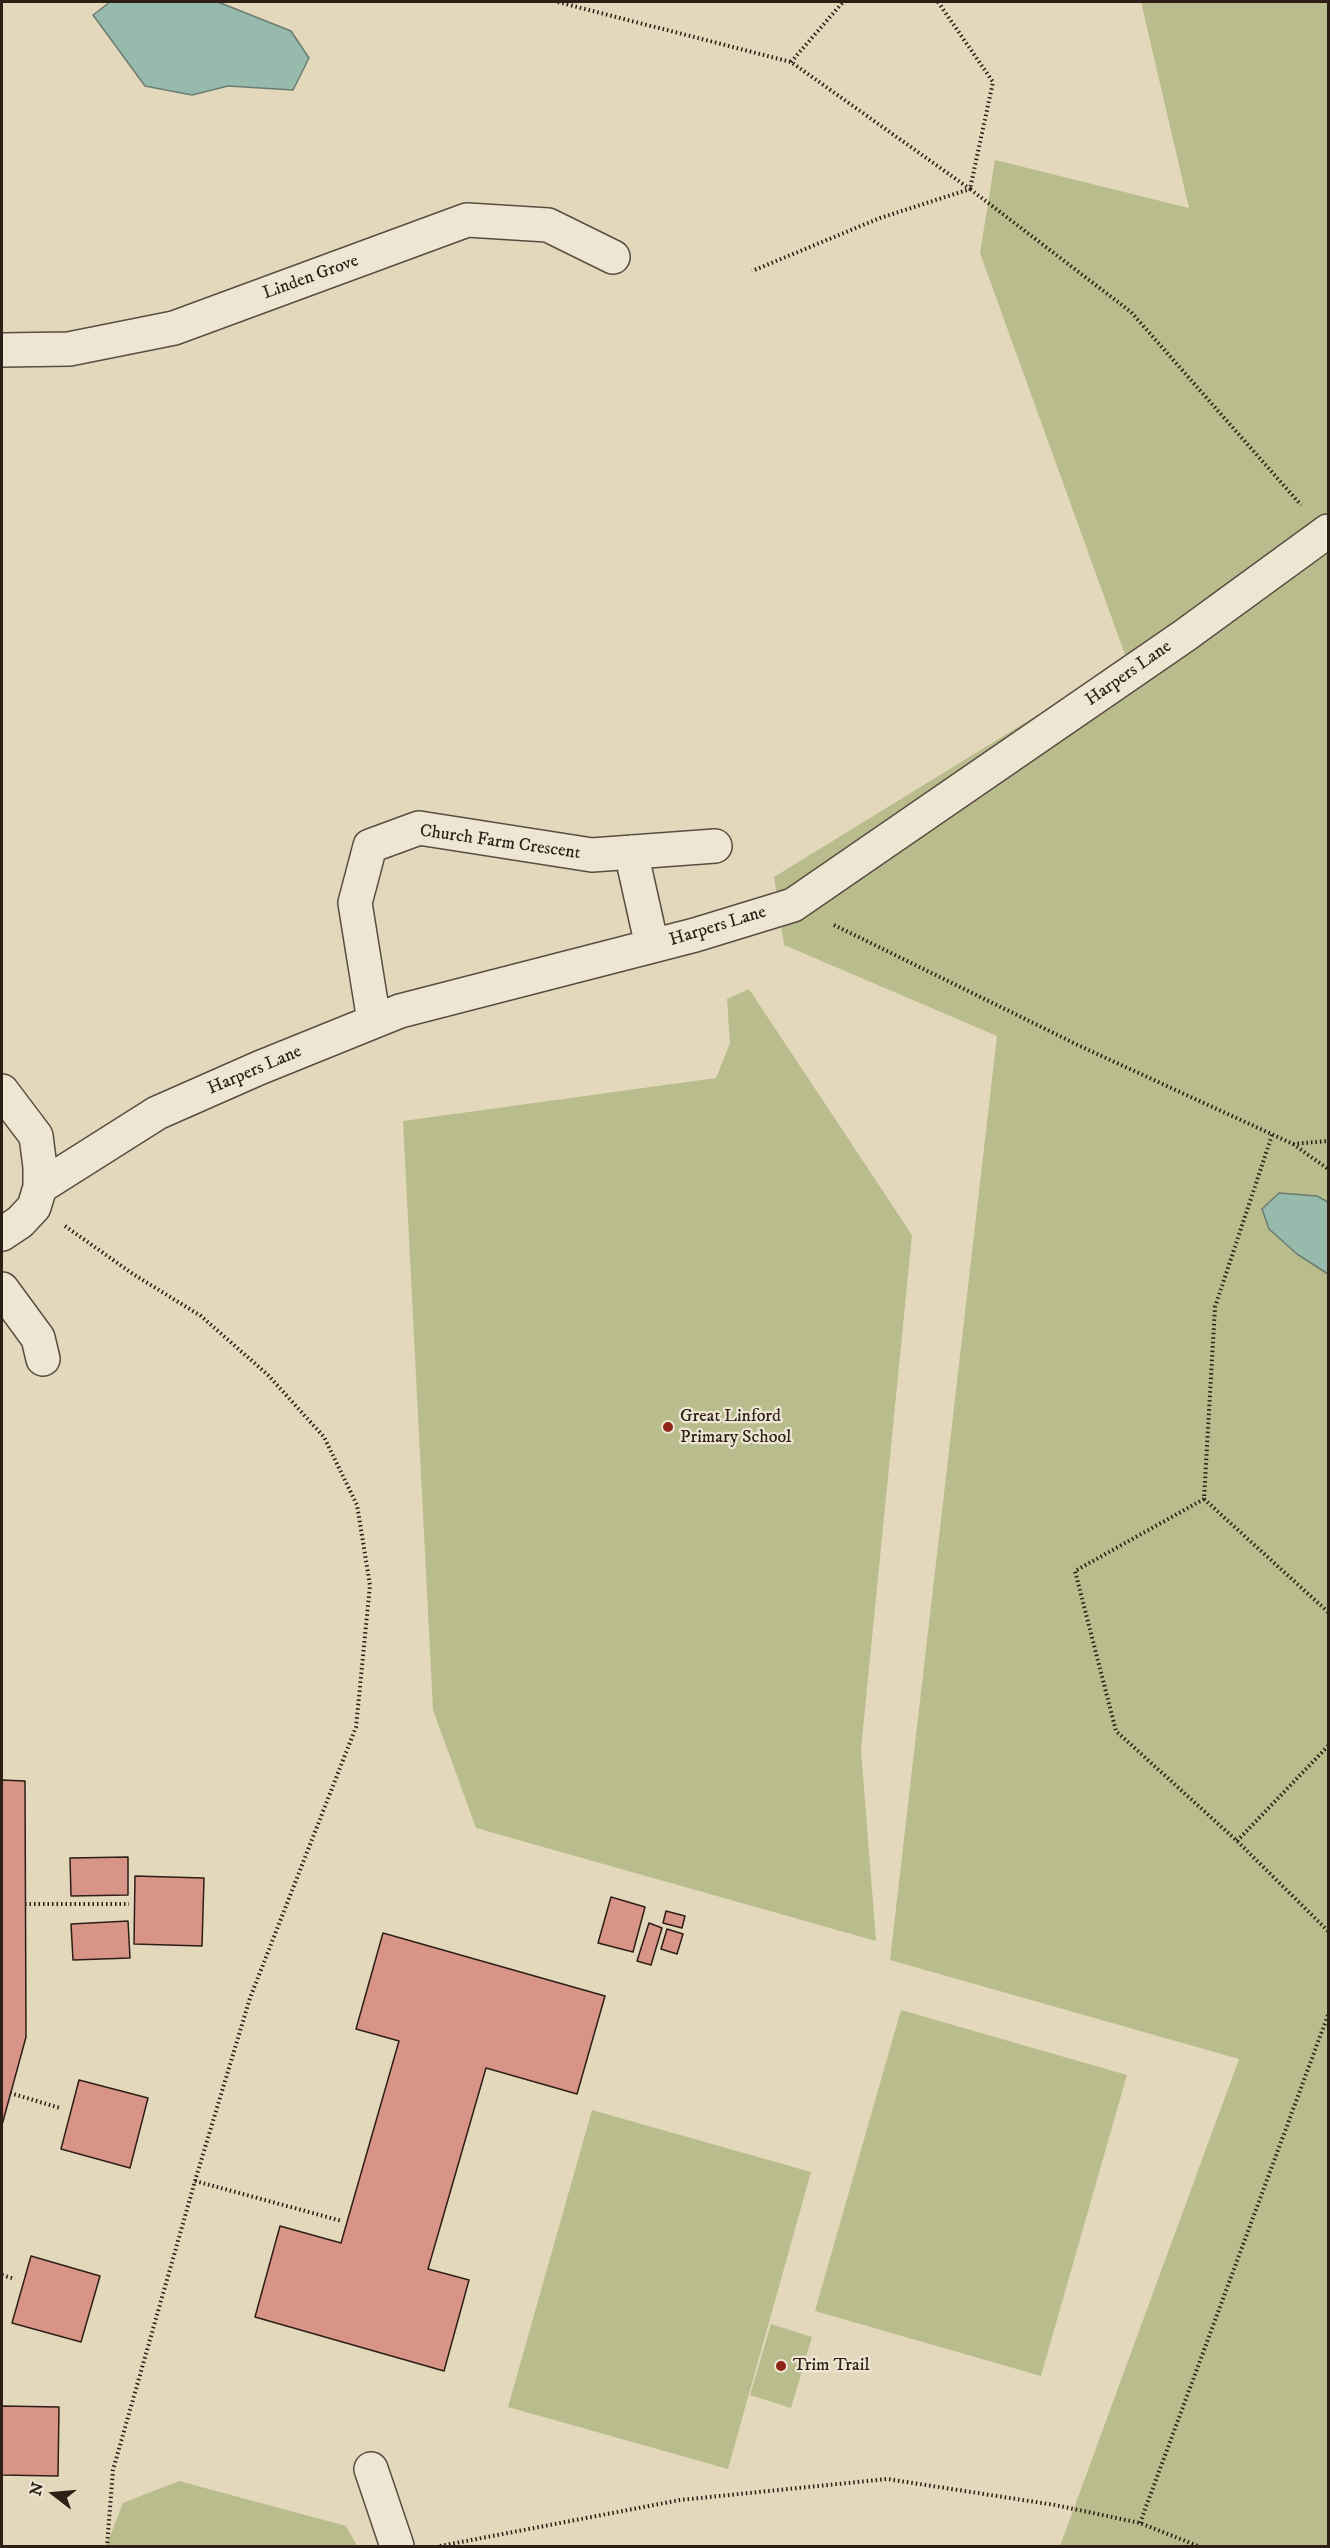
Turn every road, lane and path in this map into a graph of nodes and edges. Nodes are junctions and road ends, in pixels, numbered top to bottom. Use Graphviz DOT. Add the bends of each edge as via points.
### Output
graph roads {
  1 [pos="558,2"];
  2 [pos="843,2"];
  3 [pos="938,2"];
  4 [pos="791,62"];
  5 [pos="970,189"];
  6 [pos="613,257"];
  7 [pos="752,271"];
  8 [pos="2,350"];
  9 [pos="1327,532"];
  10 [pos="715,846"];
  11 [pos="631,852"];
  12 [pos="793,905"];
  13 [pos="652,946"];
  14 [pos="375,1022"];
  15 [pos="2,1091"];
  16 [pos="1272,1135"];
  17 [pos="1329,1141"];
  18 [pos="1293,1144"];
  19 [pos="1329,1169"];
  20 [pos="37,1197"];
  21 [pos="2,1234"];
  22 [pos="2,1289"];
  23 [pos="43,1359"];
  24 [pos="1204,1499"];
  25 [pos="1329,1612"];
  26 [pos="1329,1746"];
  27 [pos="1237,1841"];
  28 [pos="25,1904"];
  29 [pos="129,1904"];
  30 [pos="1329,1931"];
  31 [pos="1329,2015"];
  32 [pos="10,2093"];
  33 [pos="60,2108"];
  34 [pos="195,2181"];
  35 [pos="342,2221"];
  36 [pos="2,2275"];
  37 [pos="15,2279"];
  38 [pos="371,2469"];
  39 [pos="1140,2523"];
  40 [pos="108,2547"];
  41 [pos="397,2547"];
  42 [pos="440,2547"];
  43 [pos="1198,2547"];
  1 -- 4 [label="path"];
  2 -- 4 [label="path"];
  3 -- 5 [label="path" via="993,82"];
  4 -- 5 [label="path"];
  5 -- 7 [label="path" via="880,218"];
  5 -- 9 [label="path" via="1131,312"];
  6 -- 8 [label="street, Linden Grove" via="548,225 467,220 174,328 69,349"];
  9 -- 12 [label="street, Harpers Lane" via="1184,636"];
  10 -- 11 [label="street, Church Farm Crescent"];
  11 -- 13 [label="street"];
  11 -- 14 [label="street, Church Farm Crescent" via="592,855 419,828 370,846 355,903"];
  12 -- 13 [label="street, Harpers Lane"];
  12 -- 16 [label="path"];
  13 -- 14 [label="street, Harpers Lane" via="400,1011"];
  14 -- 20 [label="street, Harpers Lane" via="157,1113"];
  15 -- 20 [label="street" via="36,1137 40,1167"];
  16 -- 18 [label="path"];
  16 -- 24 [label="path" via="1215,1307"];
  17 -- 18 [label="path"];
  18 -- 19 [label="path"];
  20 -- 21 [label="street, Harpers Lane" via="20,1222"];
  20 -- 34 [label="path" via="57,1220 201,1317 268,1375 324,1437 357,1506 370,1585 356,1727 250,1998"];
  22 -- 23 [label="street" via="38,1338"];
  24 -- 25 [label="path"];
  24 -- 27 [label="path" via="1075,1571 1116,1731"];
  26 -- 27 [label="path"];
  27 -- 30 [label="path"];
  28 -- 29 [label="path"];
  31 -- 39 [label="path"];
  32 -- 33 [label="path"];
  34 -- 35 [label="path"];
  34 -- 40 [label="path" via="113,2470"];
  36 -- 37 [label="path"];
  38 -- 41 [label="street"];
  39 -- 42 [label="path" via="1055,2505 887,2479 680,2500"];
  39 -- 43 [label="path"];
}
